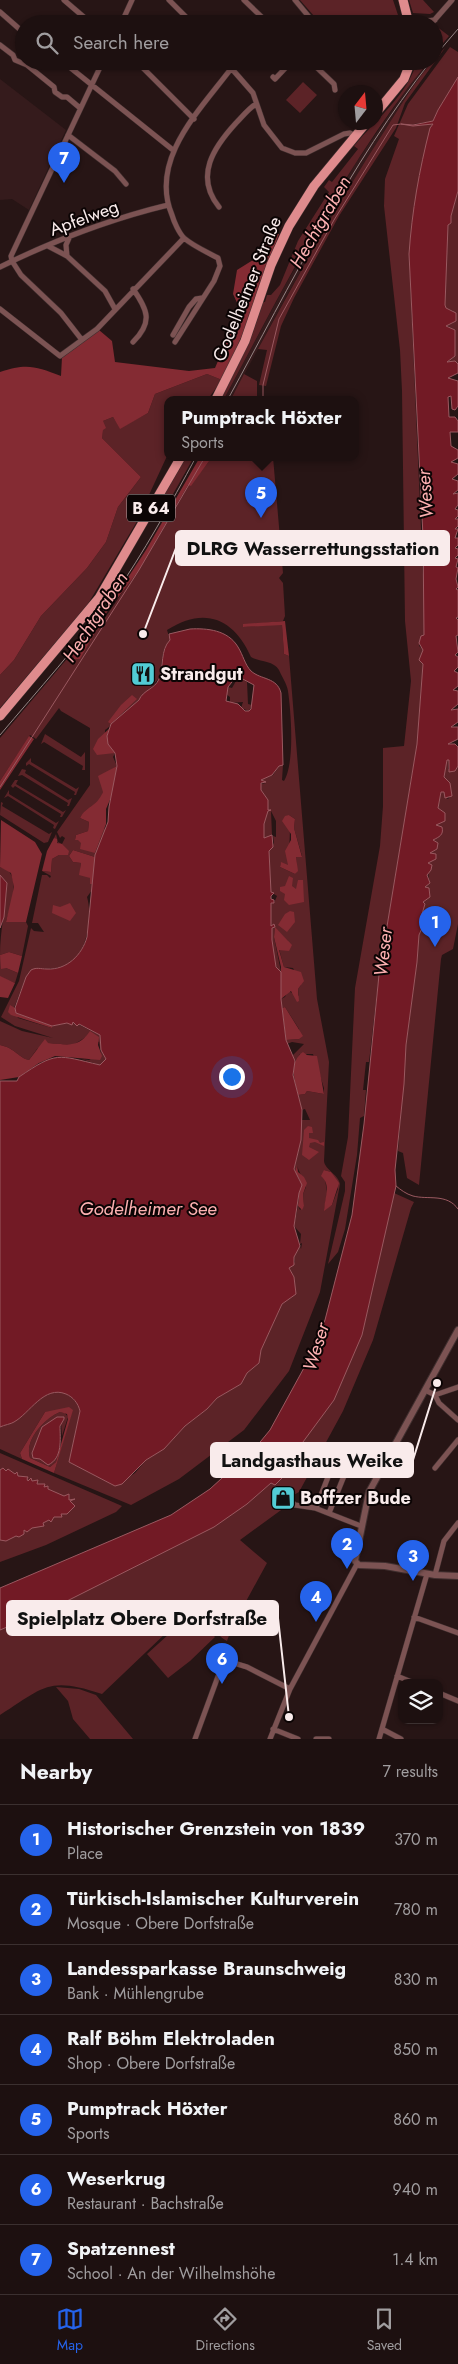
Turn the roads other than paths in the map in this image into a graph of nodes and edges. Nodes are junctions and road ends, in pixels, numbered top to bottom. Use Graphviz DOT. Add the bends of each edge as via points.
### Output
graph roads {
  1 [pos="64,0"];
  2 [pos="132,0"];
  3 [pos="169,0"];
  4 [pos="244,0"];
  5 [pos="295,0"];
  6 [pos="403,0"];
  7 [pos="452,0"];
  8 [pos="0,12"];
  9 [pos="82,15"];
  10 [pos="125,15"];
  11 [pos="184,15"];
  12 [pos="260,15"];
  13 [pos="308,15"];
  14 [pos="407,15"];
  15 [pos="439,15"];
  16 [pos="15,24"];
  17 [pos="0,45"];
  18 [pos="15,60"];
  19 [pos="33,70"];
  20 [pos="74,70"];
  21 [pos="99,70"];
  22 [pos="145,70"];
  23 [pos="230,70"];
  24 [pos="284,70"];
  25 [pos="319,70"];
  26 [pos="408,70"];
  27 [pos="273,78"];
  28 [pos="92,84"];
  29 [pos="335,90"];
  30 [pos="256,104"];
  31 [pos="383,104"];
  32 [pos="80,108"];
  33 [pos="194,119"];
  34 [pos="360,130"];
  35 [pos="68,135"];
  36 [pos="355,136"];
  37 [pos="173,150"];
  38 [pos="126,184"];
  39 [pos="168,205"];
  40 [pos="219,207"];
  41 [pos="70,237"];
  42 [pos="184,238"];
  43 [pos="48,246"];
  44 [pos="67,256"];
  45 [pos="12,261"];
  46 [pos="0,268"];
  47 [pos="133,289"];
  48 [pos="202,298"];
  49 [pos="0,309"];
  50 [pos="116,309"];
  51 [pos="172,336"];
  52 [pos="82,340"];
  53 [pos="133,342"];
  54 [pos="174,342"];
  55 [pos="218,396"];
  56 [pos="179,461"];
  57 [pos="0,716"];
  58 [pos="458,1330"];
  59 [pos="458,1387"];
  60 [pos="425,1390"];
  61 [pos="435,1396"];
  62 [pos="458,1420"];
  63 [pos="458,1440"];
  64 [pos="435,1468"];
  65 [pos="344,1476"];
  66 [pos="328,1477"];
  67 [pos="290,1500"];
  68 [pos="316,1508"];
  69 [pos="328,1513"];
  70 [pos="458,1523"];
  71 [pos="361,1526"];
  72 [pos="356,1562"];
  73 [pos="427,1574"];
  74 [pos="435,1575"];
  75 [pos="458,1576"];
  76 [pos="414,1617"];
  77 [pos="458,1633"];
  78 [pos="397,1676"];
  79 [pos="404,1679"];
  80 [pos="290,1688"];
  81 [pos="443,1695"];
  82 [pos="458,1701"];
  83 [pos="273,1729"];
  84 [pos="382,1729"];
  85 [pos="195,1739"];
  86 [pos="270,1739"];
  87 [pos="298,1739"];
  88 [pos="316,1739"];
  89 [pos="329,1739"];
  90 [pos="379,1739"];
  91 [pos="401,1739"];
  1 -- 9 [label="street"];
  2 -- 10 [label="street"];
  3 -- 11 [label="street"];
  4 -- 12 [label="street"];
  5 -- 13 [label="street"];
  6 -- 14 [label="main road"];
  7 -- 15 [label="street"];
  8 -- 16 [label="street"];
  17 -- 18 [label="street"];
  19 -- 32 [label="street" via="54,87 55,92"];
  20 -- 28 [label="street"];
  21 -- 28 [label="street"];
  22 -- 33 [label="street"];
  23 -- 30 [label="street" via="253,93"];
  23 -- 33 [label="street"];
  24 -- 27 [label="street" via="275,80"];
  25 -- 29 [label="street" via="334,84"];
  26 -- 31 [label="main road"];
  28 -- 32 [label="street"];
  28 -- 37 [label="street"];
  30 -- 36 [label="street" via="274,140 288,151 306,153 344,134"];
  30 -- 40 [label="street" via="217,145 210,161 209,184"];
  32 -- 35 [label="street"];
  33 -- 37 [label="street"];
  34 -- 36 [label="main road, Godelheimer Straße"];
  35 -- 38 [label="street" via="115,171"];
  35 -- 45 [label="street" via="11,256"];
  36 -- 55 [label="main road, Godelheimer Straße" via="314,186 289,226 271,265 245,341"];
  37 -- 39 [label="street" via="165,176"];
  39 -- 41 [label="street, Apfelweg"];
  39 -- 42 [label="street"];
  41 -- 43 [label="street, Apfelweg"];
  41 -- 44 [label="street" via="66,245"];
  42 -- 47 [label="street"];
  42 -- 48 [label="street" via="220,262 214,280"];
  43 -- 44 [label="street"];
  43 -- 45 [label="street, Apfelweg"];
  44 -- 50 [label="street" via="105,291"];
  45 -- 46 [label="street, Apfelweg"];
  45 -- 52 [label="street"];
  47 -- 50 [label="street"];
  47 -- 53 [label="street" via="142,301 147,318"];
  48 -- 51 [label="street" via="196,299 189,307"];
  48 -- 54 [label="street"];
  49 -- 52 [label="street" via="60,356"];
  50 -- 52 [label="street"];
  56 -- 57 [label="main road, B 64" via="99,598"];
  58 -- 60 [label="street"];
  59 -- 61 [label="street"];
  60 -- 61 [label="street"];
  60 -- 71 [label="street" via="369,1492"];
  61 -- 62 [label="street"];
  63 -- 64 [label="street"];
  65 -- 69 [label="street"];
  66 -- 68 [label="street"];
  67 -- 68 [label="street" via="295,1505"];
  68 -- 69 [label="street"];
  69 -- 71 [label="street"];
  70 -- 74 [label="street" via="444,1541"];
  71 -- 72 [label="street"];
  72 -- 73 [label="street"];
  72 -- 80 [label="street"];
  73 -- 74 [label="street"];
  73 -- 76 [label="street"];
  74 -- 75 [label="street"];
  76 -- 77 [label="street"];
  76 -- 78 [label="street"];
  78 -- 79 [label="street"];
  78 -- 84 [label="street"];
  80 -- 83 [label="street"];
  80 -- 85 [label="street" via="247,1667 224,1660"];
  81 -- 82 [label="street"];
  83 -- 86 [label="street"];
  83 -- 87 [label="street"];
  84 -- 90 [label="street"];
  84 -- 91 [label="street"];
  88 -- 89 [label="street"];
}
